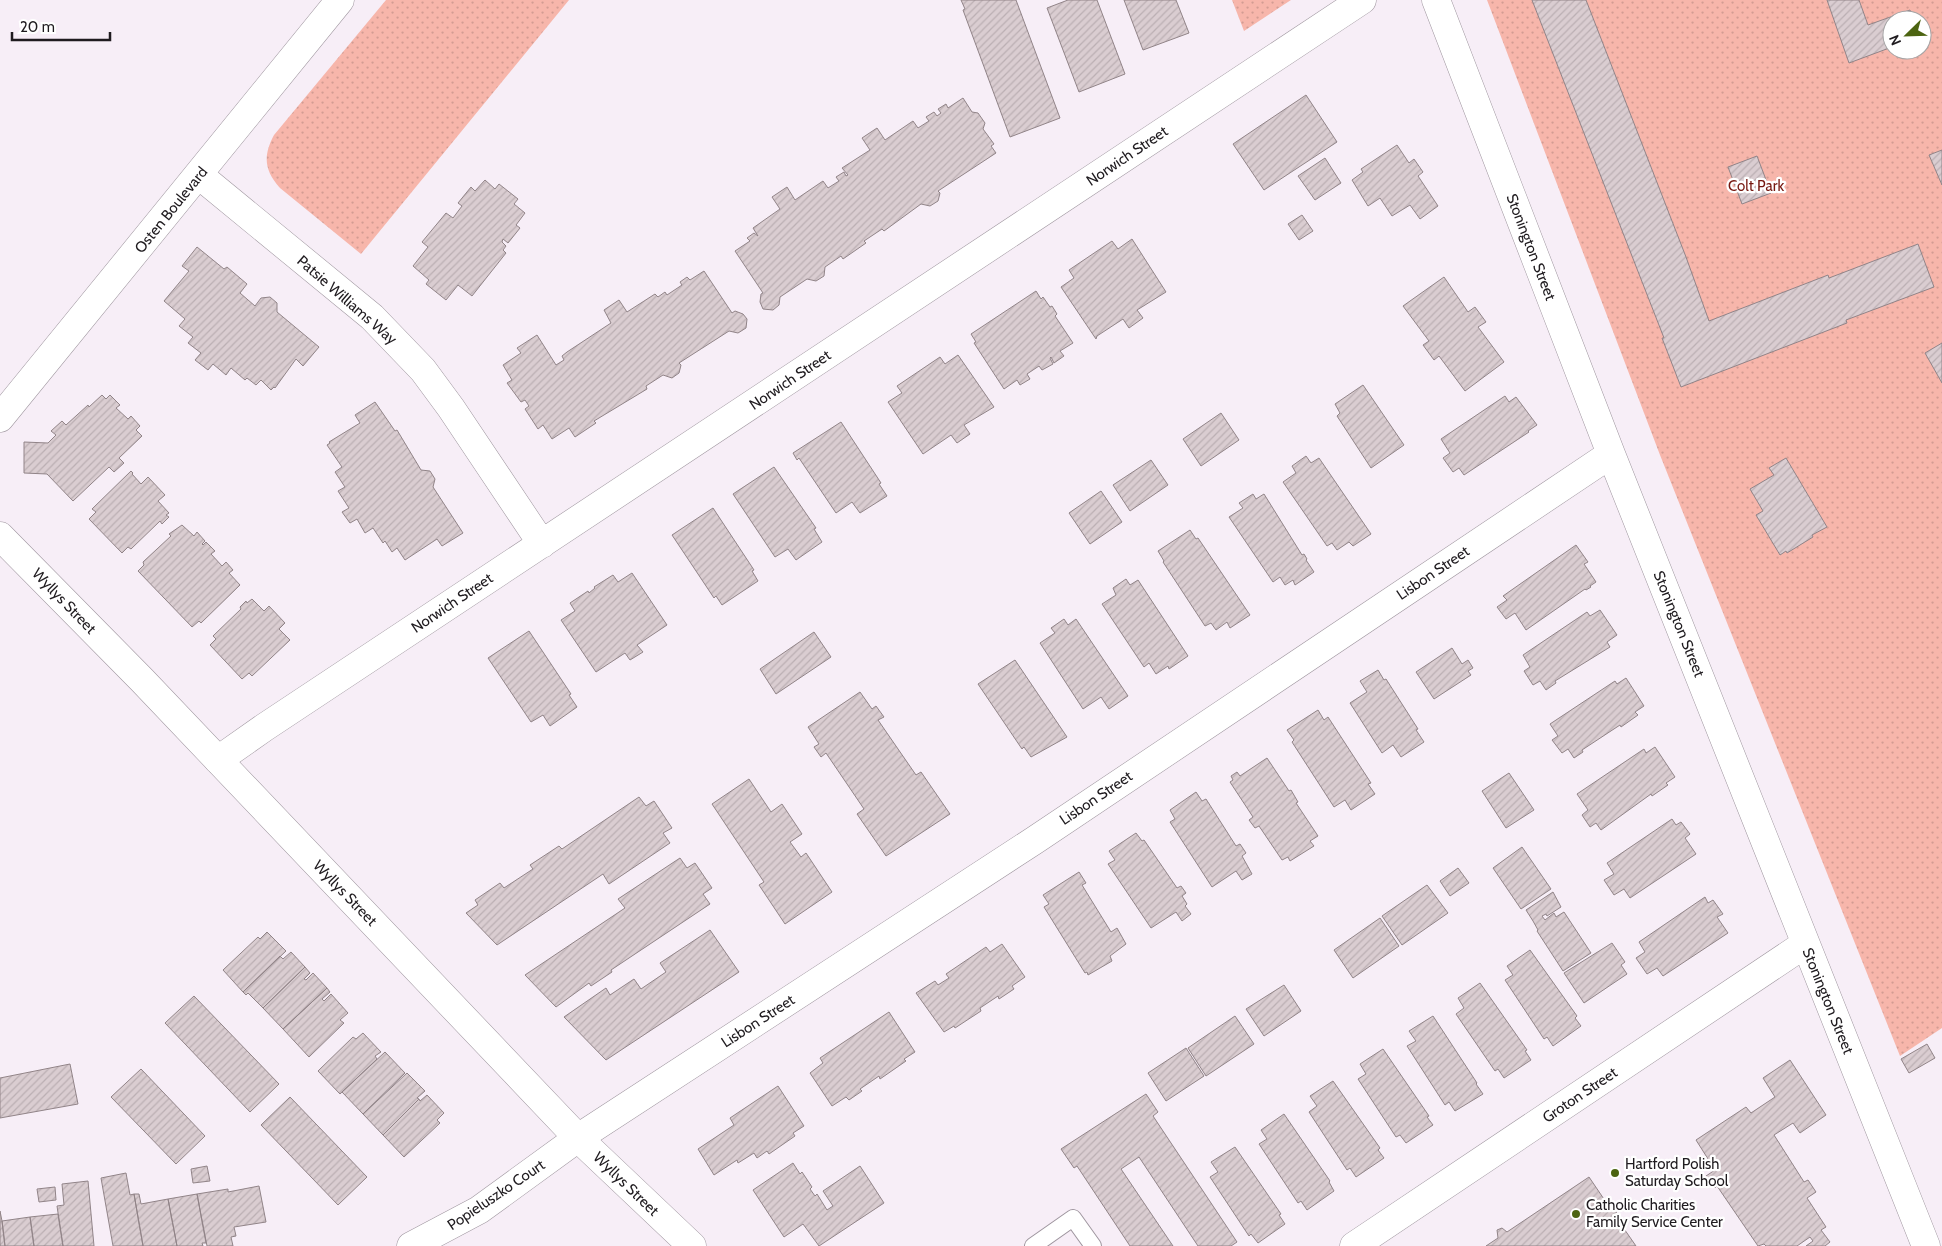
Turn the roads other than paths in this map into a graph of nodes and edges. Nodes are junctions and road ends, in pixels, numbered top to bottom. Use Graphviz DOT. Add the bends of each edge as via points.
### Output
graph roads {
  1 [pos="340,0"];
  2 [pos="1362,0"];
  3 [pos="1436,0"];
  4 [pos="199,175"];
  5 [pos="0,418"];
  6 [pos="1611,454"];
  7 [pos="0,536"];
  8 [pos="542,544"];
  9 [pos="218,760"];
  10 [pos="1806,944"];
  11 [pos="578,1138"];
  12 [pos="411,1246"];
  13 [pos="692,1246"];
  14 [pos="1033,1246"];
  15 [pos="1093,1246"];
  16 [pos="1354,1246"];
  17 [pos="1926,1246"];
  1 -- 4 [label="street, Osten Boulevard"];
  2 -- 8 [label="street, Norwich Street"];
  3 -- 6 [label="street, Stonington Street"];
  4 -- 5 [label="street, Osten Boulevard"];
  4 -- 8 [label="street, Patsie Williams Way" via="372,317 398,343 451,408"];
  6 -- 10 [label="street, Stonington Street"];
  6 -- 11 [label="street, Lisbon Street" via="1043,834"];
  7 -- 9 [label="street, Wyllys Street"];
  8 -- 9 [label="street, Norwich Street"];
  9 -- 11 [label="street, Wyllys Street"];
  10 -- 16 [label="street, Groton Street"];
  10 -- 17 [label="street, Stonington Street"];
  11 -- 12 [label="street, Popieluszko Court" via="480,1210"];
  11 -- 13 [label="street, Wyllys Street"];
  14 -- 15 [label="lane" via="1073,1218"];
}
